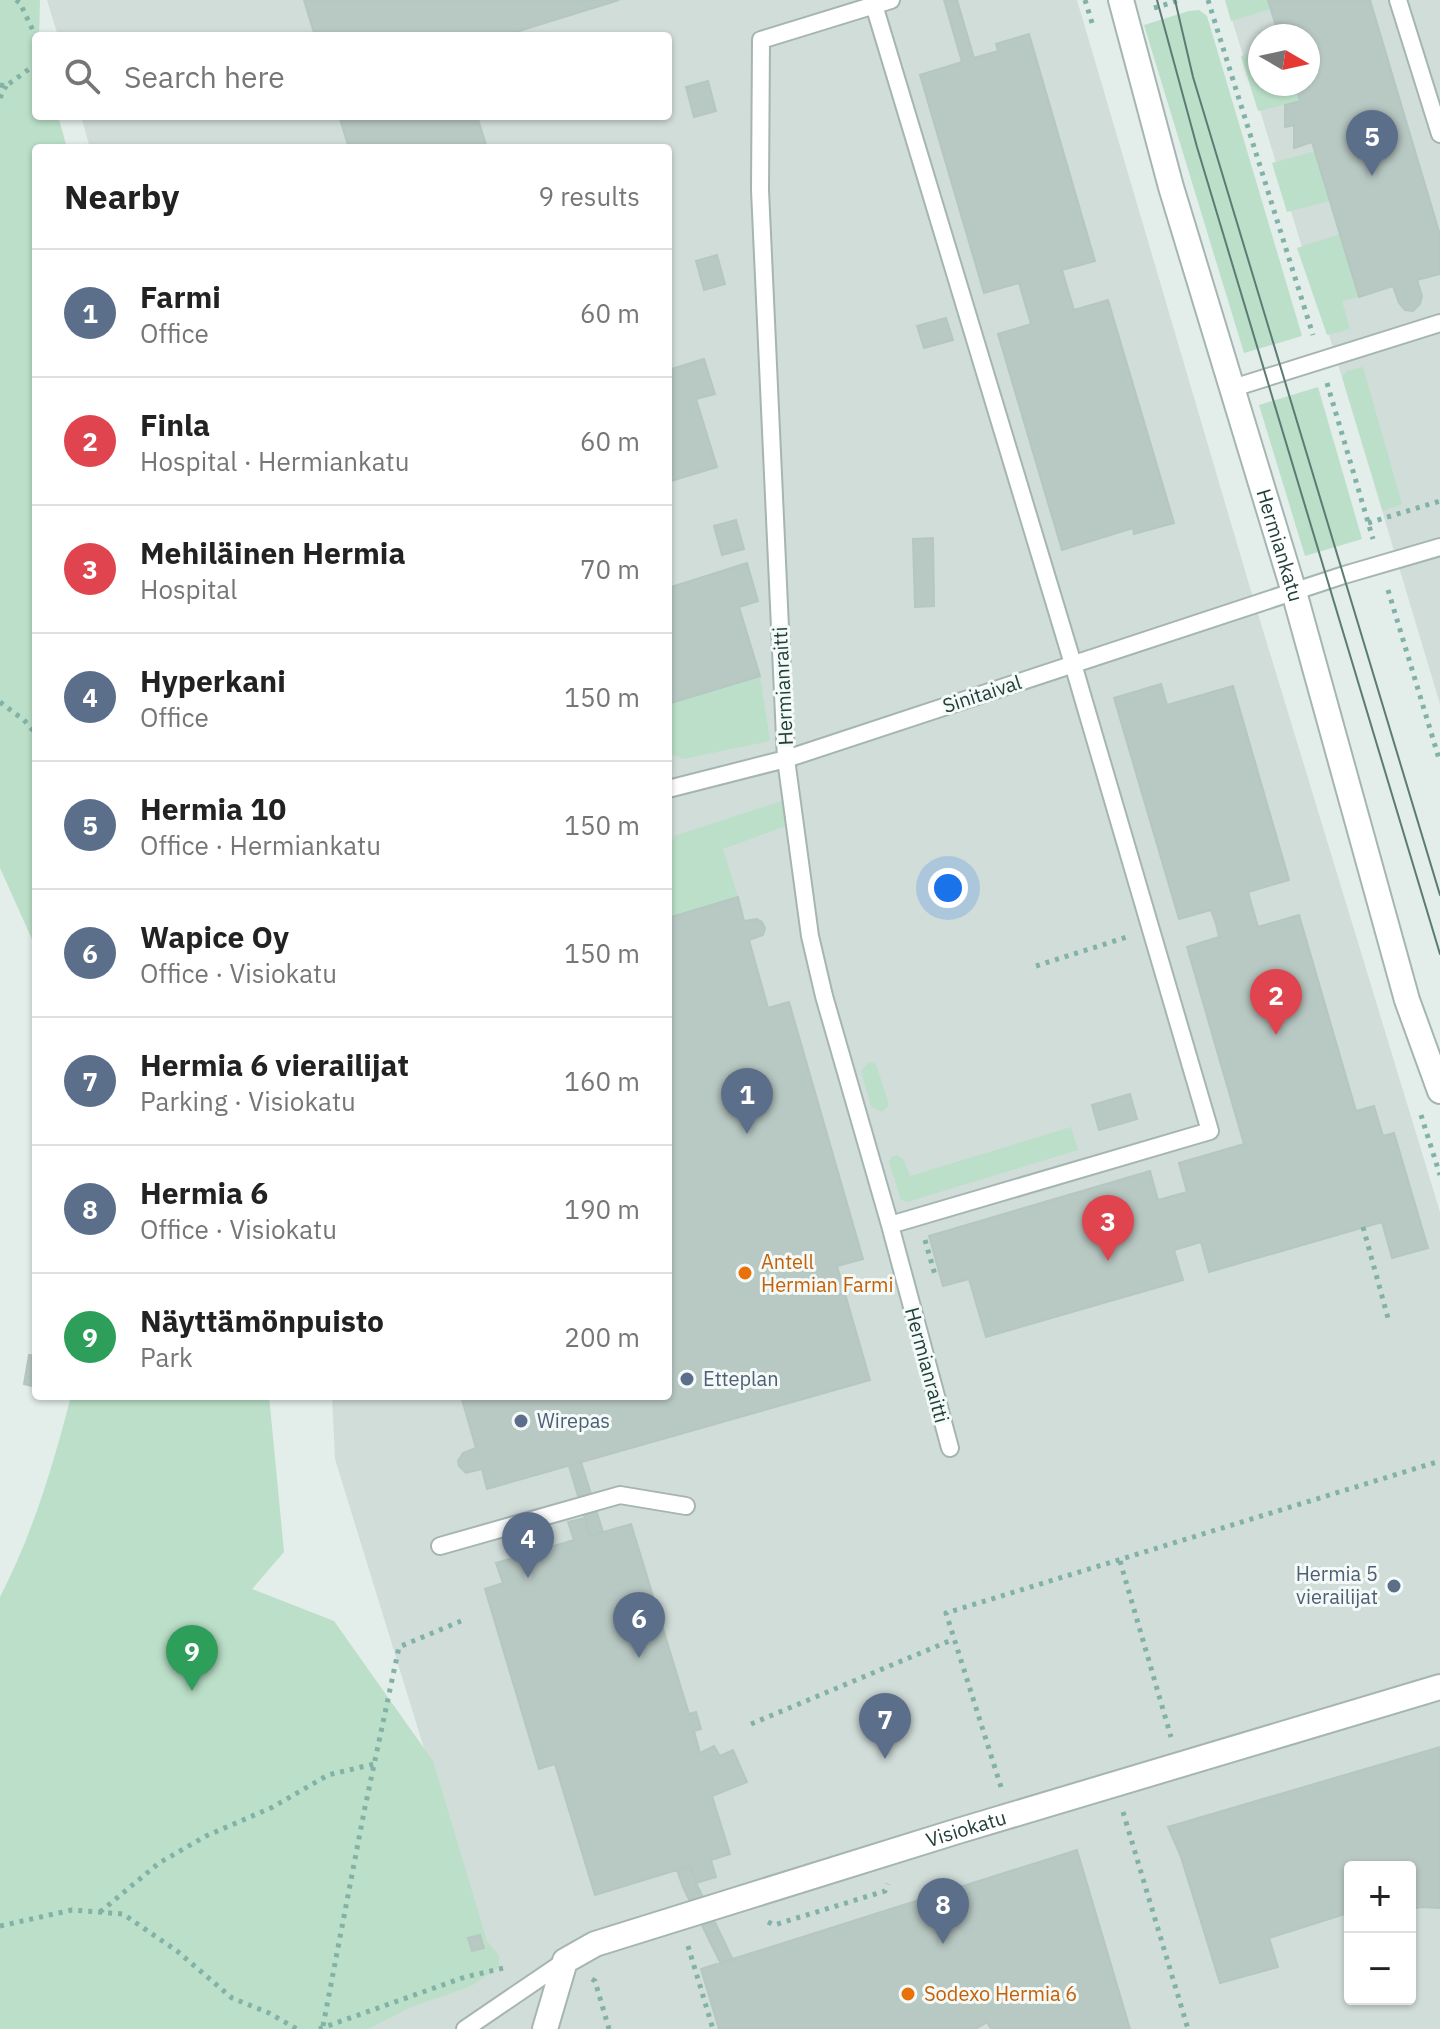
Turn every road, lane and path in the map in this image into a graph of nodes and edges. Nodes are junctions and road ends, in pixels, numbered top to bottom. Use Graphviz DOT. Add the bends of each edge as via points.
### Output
graph roads {
  1 [pos="16,0"];
  2 [pos="1121,0"];
  3 [pos="1398,0"];
  4 [pos="883,2"];
  5 [pos="34,32"];
  6 [pos="32,67"];
  7 [pos="3,86"];
  8 [pos="0,98"];
  9 [pos="1440,134"];
  10 [pos="1440,323"];
  11 [pos="1233,388"];
  12 [pos="1440,501"];
  13 [pos="1368,523"];
  14 [pos="1440,547"];
  15 [pos="1294,592"];
  16 [pos="1073,664"];
  17 [pos="0,702"];
  18 [pos="32,729"];
  19 [pos="786,759"];
  20 [pos="672,788"];
  21 [pos="1151,930"];
  22 [pos="1036,966"];
  23 [pos="1440,1091"];
  24 [pos="890,1225"];
  25 [pos="1363,1227"];
  26 [pos="1388,1318"];
  27 [pos="950,1448"];
  28 [pos="1440,1461"];
  29 [pos="686,1506"];
  30 [pos="440,1546"];
  31 [pos="1120,1561"];
  32 [pos="461,1621"];
  33 [pos="954,1639"];
  34 [pos="1440,1687"];
  35 [pos="751,1724"];
  36 [pos="1171,1739"];
  37 [pos="374,1764"];
  38 [pos="1115,1784"];
  39 [pos="1001,1788"];
  40 [pos="99,1912"];
  41 [pos="0,1926"];
  42 [pos="687,1940"];
  43 [pos="565,1961"];
  44 [pos="513,1966"];
  45 [pos="321,2028"];
  46 [pos="297,2029"];
  47 [pos="465,2029"];
  48 [pos="545,2029"];
  49 [pos="609,2029"];
  50 [pos="713,2029"];
  51 [pos="1188,2029"];
  1 -- 5 [label="path"];
  2 -- 11 [label="street, Hermiankatu"];
  3 -- 9 [label="lane"];
  4 -- 16 [label="lane"];
  4 -- 19 [label="lane, Hermianraitti" via="761,40 760,190"];
  6 -- 7 [label="path"];
  7 -- 8 [label="path"];
  10 -- 11 [label="lane"];
  11 -- 15 [label="street, Hermiankatu"];
  12 -- 13 [label="path"];
  14 -- 15 [label="lane, Sinitaival"];
  15 -- 16 [label="lane, Sinitaival"];
  15 -- 23 [label="street, Hermiankatu" via="1407,1000"];
  16 -- 19 [label="lane, Sinitaival"];
  16 -- 21 [label="lane"];
  17 -- 18 [label="path"];
  19 -- 20 [label="lane, Sinitaival"];
  19 -- 24 [label="lane, Hermianraitti" via="810,936"];
  21 -- 22 [label="path"];
  21 -- 24 [label="lane" via="1210,1131"];
  24 -- 27 [label="lane, Hermianraitti"];
  25 -- 26 [label="path"];
  28 -- 31 [label="path"];
  29 -- 30 [label="lane" via="620,1495"];
  31 -- 33 [label="path" via="946,1613"];
  31 -- 36 [label="path"];
  32 -- 37 [label="path" via="399,1647"];
  33 -- 35 [label="path"];
  33 -- 39 [label="path"];
  34 -- 38 [label="street, Visiokatu"];
  37 -- 40 [label="path" via="328,1775 273,1807 206,1836 159,1863"];
  37 -- 45 [label="path"];
  38 -- 43 [label="street, Visiokatu" via="595,1944"];
  38 -- 51 [label="path"];
  40 -- 41 [label="path" via="72,1910"];
  40 -- 46 [label="path" via="123,1914 232,1998"];
  42 -- 50 [label="path"];
  43 -- 47 [label="lane"];
  43 -- 48 [label="street"];
  43 -- 49 [label="path" via="595,1981"];
  44 -- 45 [label="path" via="465,1977"];
}
